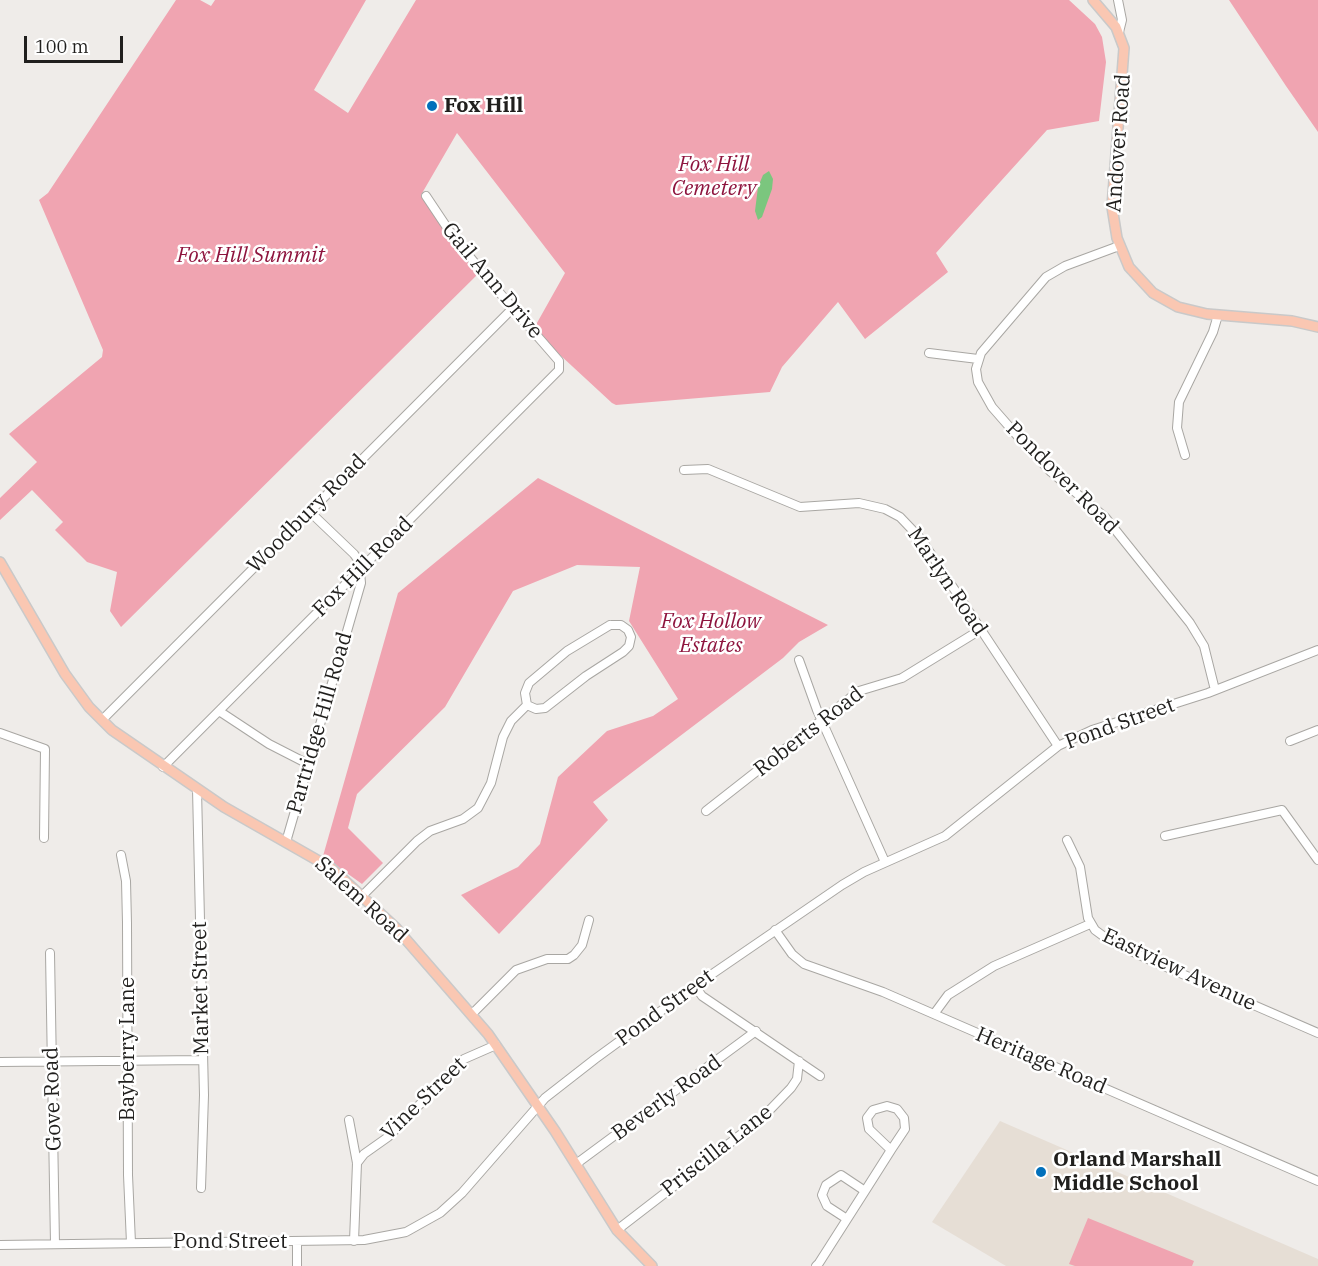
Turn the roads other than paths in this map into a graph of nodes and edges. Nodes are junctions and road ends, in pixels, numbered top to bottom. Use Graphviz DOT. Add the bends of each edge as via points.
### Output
graph roads {
  1 [pos="1093,0"];
  2 [pos="1118,0"];
  3 [pos="1119,32"];
  4 [pos="426,196"];
  5 [pos="1119,246"];
  6 [pos="513,308"];
  7 [pos="1218,315"];
  8 [pos="1318,327"];
  9 [pos="929,353"];
  10 [pos="978,359"];
  11 [pos="560,365"];
  12 [pos="1185,455"];
  13 [pos="684,470"];
  14 [pos="309,511"];
  15 [pos="0,562"];
  16 [pos="360,569"];
  17 [pos="980,630"];
  18 [pos="1318,650"];
  19 [pos="799,660"];
  20 [pos="1215,690"];
  21 [pos="526,705"];
  22 [pos="219,711"];
  23 [pos="822,719"];
  24 [pos="102,720"];
  25 [pos="1318,730"];
  26 [pos="0,733"];
  27 [pos="1290,741"];
  28 [pos="1058,746"];
  29 [pos="310,765"];
  30 [pos="163,767"];
  31 [pos="196,789"];
  32 [pos="706,811"];
  33 [pos="1165,836"];
  34 [pos="44,838"];
  35 [pos="1067,840"];
  36 [pos="286,842"];
  37 [pos="121,855"];
  38 [pos="1318,860"];
  39 [pos="885,862"];
  40 [pos="362,896"];
  41 [pos="589,920"];
  42 [pos="1090,924"];
  43 [pos="776,930"];
  44 [pos="50,953"];
  45 [pos="695,986"];
  46 [pos="472,1014"];
  47 [pos="934,1014"];
  48 [pos="756,1031"];
  49 [pos="1318,1033"];
  50 [pos="496,1045"];
  51 [pos="129,1059"];
  52 [pos="202,1060"];
  53 [pos="52,1061"];
  54 [pos="799,1061"];
  55 [pos="0,1062"];
  56 [pos="820,1076"];
  57 [pos="538,1106"];
  58 [pos="349,1120"];
  59 [pos="891,1150"];
  60 [pos="357,1163"];
  61 [pos="576,1164"];
  62 [pos="1318,1181"];
  63 [pos="201,1188"];
  64 [pos="865,1191"];
  65 [pos="847,1219"];
  66 [pos="617,1230"];
  67 [pos="354,1240"];
  68 [pos="297,1242"];
  69 [pos="131,1243"];
  70 [pos="54,1244"];
  71 [pos="0,1245"];
  72 [pos="297,1266"];
  73 [pos="652,1266"];
  74 [pos="816,1266"];
  1 -- 3 [label="main road, Andover Road"];
  2 -- 3 [label="street" via="1122,18"];
  3 -- 5 [label="main road, Andover Road" via="1124,64 1112,197"];
  4 -- 6 [label="street, Gail Ann Drive" via="452,235"];
  5 -- 7 [label="main road, Andover Road" via="1134,274 1160,298 1178,308"];
  5 -- 10 [label="street" via="1051,274 995,334"];
  6 -- 11 [label="street, Gail Ann Drive"];
  6 -- 14 [label="street, Woodbury Road"];
  7 -- 8 [label="main road, Andover Road"];
  7 -- 12 [label="street" via="1179,402 1177,428"];
  9 -- 10 [label="street"];
  10 -- 20 [label="street, Pondover Road" via="978,382 992,407 1046,466 1105,517 1195,629 1206,651"];
  11 -- 16 [label="street, Fox Hill Road"];
  13 -- 17 [label="street, Marlyn Road" via="708,469 800,507 859,503 894,513 921,539"];
  14 -- 16 [label="street" via="354,554"];
  14 -- 24 [label="street, Woodbury Road"];
  15 -- 24 [label="main road, Salem Road" via="50,650"];
  16 -- 22 [label="street, Fox Hill Road"];
  16 -- 29 [label="street, Partridge Hill Road" via="361,583"];
  17 -- 23 [label="street, Roberts Road" via="902,678 859,691"];
  17 -- 28 [label="street, Marlyn Road"];
  18 -- 20 [label="street, Pond Street"];
  19 -- 23 [label="street"];
  20 -- 28 [label="street, Pond Street" via="1103,726"];
  21 -- 21 [label="street" via="525,693 530,683 567,651 610,625 628,630 629,646 623,652 554,703 536,709"];
  21 -- 40 [label="street" via="503,737 491,783 478,808 463,819 430,831"];
  22 -- 29 [label="street"];
  22 -- 30 [label="street, Fox Hill Road"];
  23 -- 32 [label="street, Roberts Road"];
  23 -- 39 [label="street"];
  24 -- 30 [label="main road, Salem Road"];
  25 -- 27 [label="street"];
  26 -- 34 [label="street" via="45,749"];
  28 -- 39 [label="street, Pond Street" via="945,836"];
  29 -- 36 [label="street, Partridge Hill Road"];
  30 -- 31 [label="main road, Salem Road"];
  31 -- 36 [label="main road, Salem Road"];
  31 -- 52 [label="street, Market Street" via="201,872"];
  33 -- 38 [label="street" via="1282,810"];
  35 -- 42 [label="street, Eastview Avenue" via="1084,883"];
  36 -- 40 [label="main road, Salem Road" via="331,868"];
  37 -- 51 [label="street, Bayberry Lane" via="126,892"];
  39 -- 43 [label="street, Pond Street" via="842,885"];
  40 -- 46 [label="main road, Salem Road"];
  41 -- 46 [label="street" via="582,945 574,955 516,970"];
  42 -- 47 [label="street" via="994,966 948,995"];
  42 -- 49 [label="street, Eastview Avenue" via="1110,941"];
  43 -- 45 [label="street, Pond Street"];
  43 -- 47 [label="street, Heritage Road" via="804,964"];
  44 -- 53 [label="street, Gove Road"];
  45 -- 48 [label="street" via="702,996"];
  45 -- 57 [label="street, Pond Street"];
  46 -- 50 [label="main road, Salem Road"];
  47 -- 62 [label="street, Heritage Road"];
  48 -- 54 [label="street"];
  48 -- 61 [label="street, Beverly Road"];
  50 -- 57 [label="main road, Salem Road"];
  50 -- 60 [label="street, Vine Street" via="464,1059"];
  51 -- 52 [label="street"];
  51 -- 53 [label="street"];
  51 -- 69 [label="street, Bayberry Lane"];
  52 -- 63 [label="street, Market Street"];
  53 -- 55 [label="street"];
  53 -- 70 [label="street, Gove Road"];
  54 -- 56 [label="street"];
  54 -- 66 [label="street, Priscilla Lane" via="797,1079 761,1119"];
  57 -- 61 [label="main road, Salem Road"];
  57 -- 67 [label="street, Pond Street" via="489,1165 440,1213 406,1232"];
  58 -- 60 [label="street"];
  59 -- 59 [label="street" via="869,1129 867,1118 873,1110 887,1106 897,1109 904,1118 905,1129"];
  59 -- 64 [label="street"];
  60 -- 67 [label="street"];
  61 -- 66 [label="main road, Salem Road"];
  64 -- 65 [label="street"];
  64 -- 65 [label="street" via="841,1175 826,1185 822,1196 826,1206"];
  65 -- 74 [label="street"];
  66 -- 73 [label="main road, Salem Road"];
  67 -- 68 [label="street, Pond Street"];
  68 -- 69 [label="street, Pond Street"];
  68 -- 72 [label="street"];
  69 -- 70 [label="street, Pond Street"];
  70 -- 71 [label="street, Pond Street"];
}
